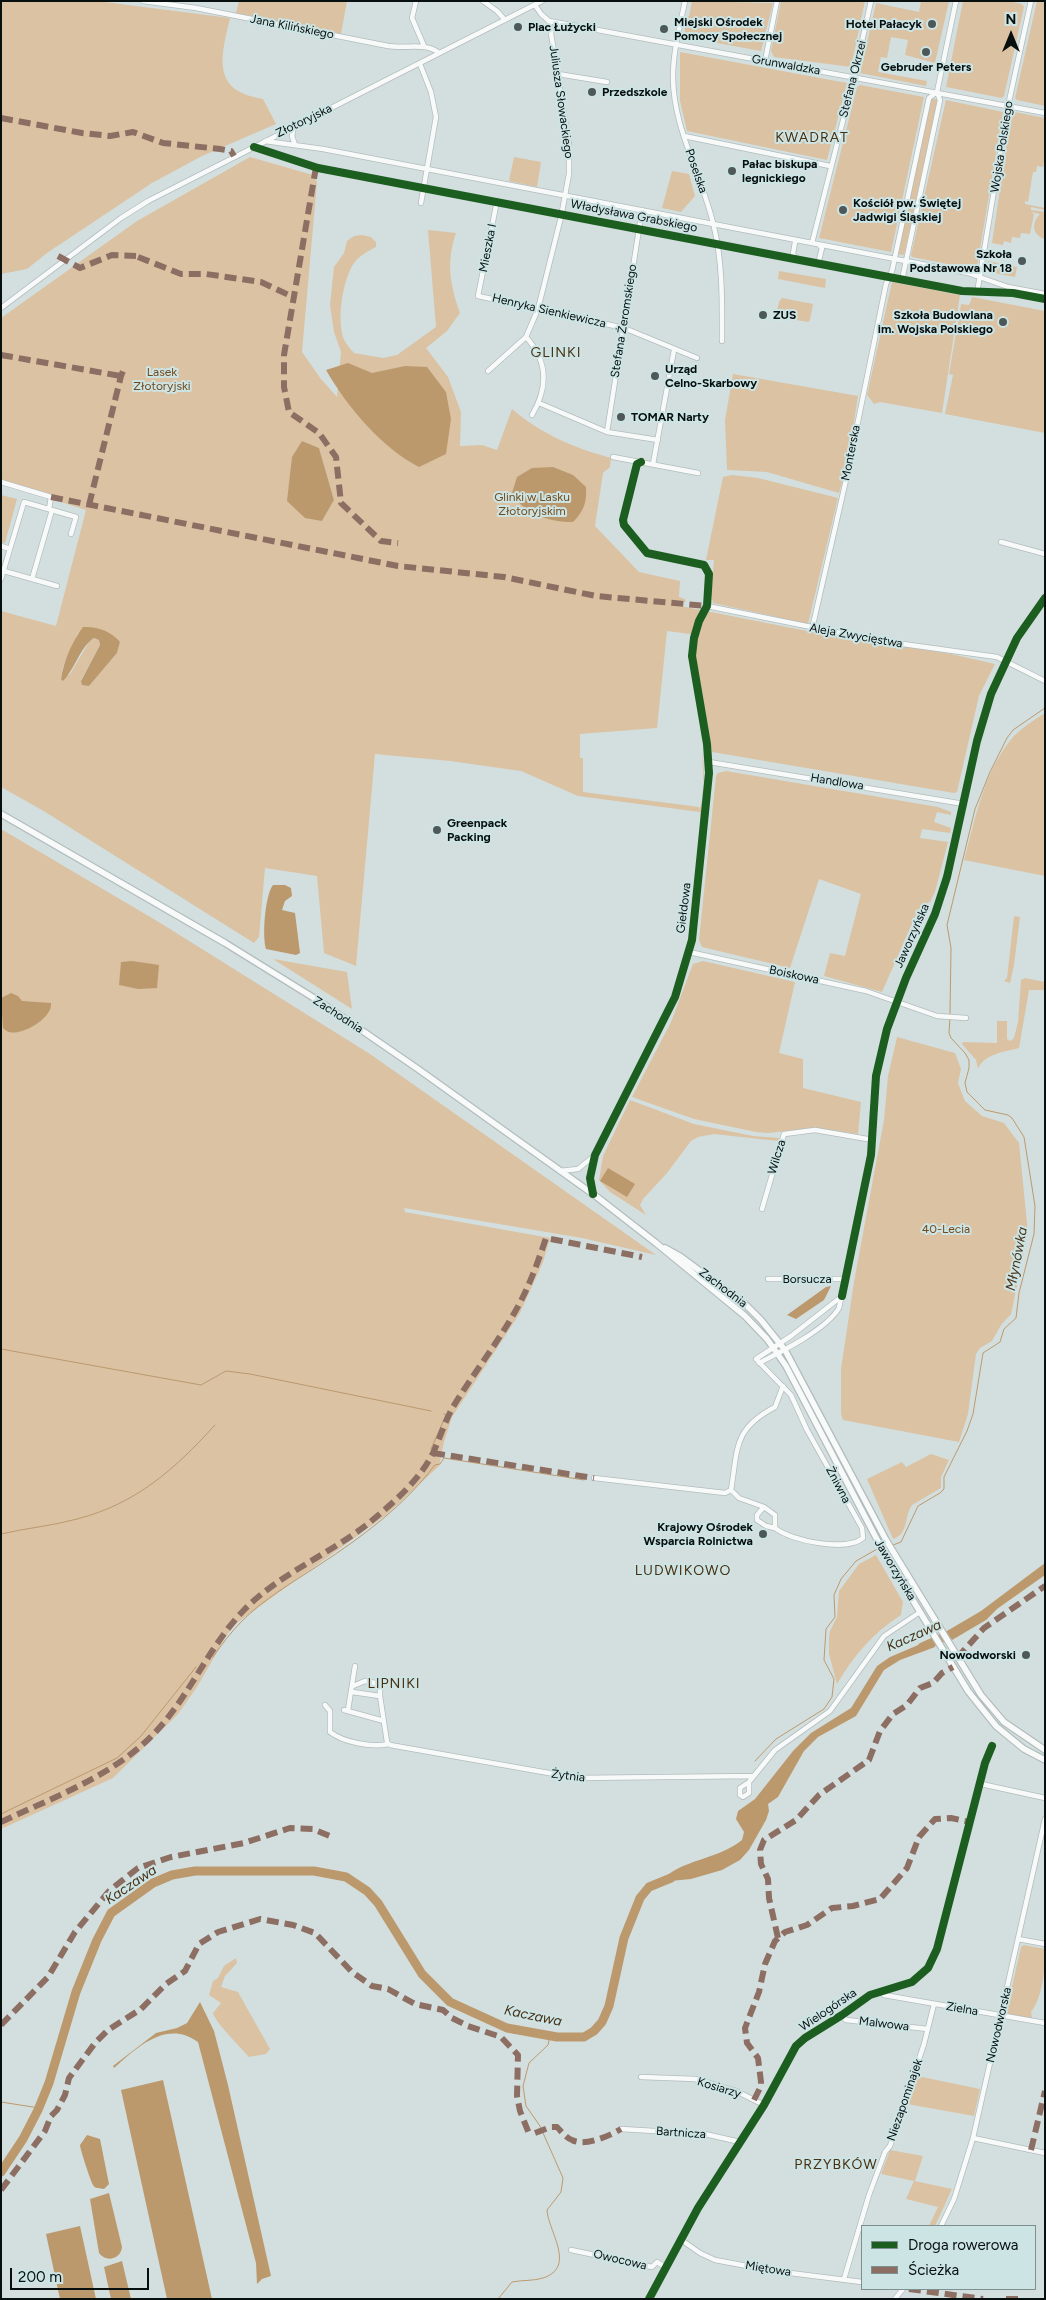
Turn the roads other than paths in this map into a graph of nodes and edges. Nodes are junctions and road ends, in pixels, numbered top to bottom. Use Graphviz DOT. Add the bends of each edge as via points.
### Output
graph roads {
  1 [pos="143,1"];
  2 [pos="416,1"];
  3 [pos="483,1"];
  4 [pos="542,1"];
  5 [pos="685,1"];
  6 [pos="777,1"];
  7 [pos="871,1"];
  8 [pos="956,1"];
  9 [pos="1031,1"];
  10 [pos="535,5"];
  11 [pos="504,20"];
  12 [pos="549,21"];
  13 [pos="676,45"];
  14 [pos="424,46"];
  15 [pos="439,53"];
  16 [pos="765,61"];
  17 [pos="420,64"];
  18 [pos="558,74"];
  19 [pos="854,77"];
  20 [pos="607,82"];
  21 [pos="937,92"];
  22 [pos="1008,106"];
  23 [pos="1045,113"];
  24 [pos="294,126"];
  25 [pos="684,136"];
  26 [pos="265,141"];
  27 [pos="295,145"];
  28 [pos="254,147"];
  29 [pos="918,148"];
  30 [pos="930,150"];
  31 [pos="830,166"];
  32 [pos="427,169"];
  33 [pos="424,188"];
  34 [pos="565,196"];
  35 [pos="497,201"];
  36 [pos="421,203"];
  37 [pos="642,210"];
  38 [pos="562,214"];
  39 [pos="714,224"];
  40 [pos="639,228"];
  41 [pos="798,240"];
  42 [pos="812,243"];
  43 [pos="718,244"];
  44 [pos="819,244"];
  45 [pos="795,258"];
  46 [pos="894,259"];
  47 [pos="906,261"];
  48 [pos="815,262"];
  49 [pos="980,276"];
  50 [pos="890,277"];
  51 [pos="902,280"];
  52 [pos="1014,291"];
  53 [pos="977,293"];
  54 [pos="1045,294"];
  55 [pos="478,296"];
  56 [pos="1045,299"];
  57 [pos="1,308"];
  58 [pos="538,309"];
  59 [pos="624,328"];
  60 [pos="526,337"];
  61 [pos="722,341"];
  62 [pos="674,350"];
  63 [pos="697,358"];
  64 [pos="488,371"];
  65 [pos="539,403"];
  66 [pos="532,415"];
  67 [pos="607,432"];
  68 [pos="658,440"];
  69 [pos="614,456"];
  70 [pos="641,462"];
  71 [pos="653,464"];
  72 [pos="698,473"];
  73 [pos="1,482"];
  74 [pos="50,510"];
  75 [pos="71,534"];
  76 [pos="1001,542"];
  77 [pos="1,546"];
  78 [pos="10,549"];
  79 [pos="1045,554"];
  80 [pos="4,571"];
  81 [pos="1,579"];
  82 [pos="32,579"];
  83 [pos="57,586"];
  84 [pos="1045,598"];
  85 [pos="707,606"];
  86 [pos="812,628"];
  87 [pos="1005,661"];
  88 [pos="1045,681"];
  89 [pos="709,762"];
  90 [pos="964,804"];
  91 [pos="1,814"];
  92 [pos="689,952"];
  93 [pos="897,1001"];
  94 [pos="966,1018"];
  95 [pos="873,1140"];
  96 [pos="595,1155"];
  97 [pos="560,1170"];
  98 [pos="593,1194"];
  99 [pos="762,1209"];
  100 [pos="656,1243"];
  101 [pos="768,1279"];
  102 [pos="846,1279"];
  103 [pos="842,1296"];
  104 [pos="780,1343"];
  105 [pos="774,1347"];
  106 [pos="785,1350"];
  107 [pos="778,1354"];
  108 [pos="757,1361"];
  109 [pos="782,1386"];
  110 [pos="594,1478"];
  111 [pos="731,1490"];
  112 [pos="764,1508"];
  113 [pos="775,1528"];
  114 [pos="920,1612"];
  115 [pos="355,1666"];
  116 [pos="353,1689"];
  117 [pos="380,1696"];
  118 [pos="325,1705"];
  119 [pos="384,1721"];
  120 [pos="387,1743"];
  121 [pos="992,1746"];
  122 [pos="1045,1750"];
  123 [pos="1045,1760"];
  124 [pos="754,1776"];
  125 [pos="749,1782"];
  126 [pos="981,1784"];
  127 [pos="1045,1798"];
  128 [pos="1045,1819"];
  129 [pos="1018,1939"];
  130 [pos="1045,1944"];
  131 [pos="881,1992"];
  132 [pos="934,2004"];
  133 [pos="842,2016"];
  134 [pos="1001,2016"];
  135 [pos="1045,2023"];
  136 [pos="928,2029"];
  137 [pos="641,2077"];
  138 [pos="764,2105"];
  139 [pos="620,2129"];
  140 [pos="973,2138"];
  141 [pos="740,2142"];
  142 [pos="1045,2152"];
  143 [pos="941,2225"];
  144 [pos="680,2239"];
  145 [pos="571,2250"];
  146 [pos="665,2267"];
  147 [pos="844,2279"];
  148 [pos="861,2282"];
  149 [pos="649,2299"];
  1 -- 14 [label="street, Jana Kilińskiego" via="197,8 388,46"];
  2 -- 14 [label="street" via="412,18"];
  3 -- 11 [label="street"];
  4 -- 10 [label="street, Złotoryjska"];
  5 -- 13 [label="street, Poselska"];
  6 -- 16 [label="street"];
  7 -- 19 [label="street, Stefana Okrzei"];
  8 -- 21 [label="street"];
  9 -- 22 [label="street, Wojska Polskiego"];
  10 -- 11 [label="street, Złotoryjska"];
  10 -- 12 [label="street"];
  11 -- 15 [label="street, Złotoryjska"];
  12 -- 13 [label="street, Grunwaldzka"];
  12 -- 18 [label="street, Juliusza Słowackiego"];
  13 -- 16 [label="street, Grunwaldzka"];
  13 -- 25 [label="street, Poselska" via="674,92"];
  14 -- 15 [label="street, Jana Kilińskiego"];
  15 -- 17 [label="street, Złotoryjska"];
  16 -- 19 [label="street, Grunwaldzka"];
  17 -- 24 [label="street, Złotoryjska"];
  17 -- 32 [label="street" via="436,111"];
  18 -- 20 [label="street"];
  18 -- 34 [label="street, Juliusza Słowackiego" via="569,145"];
  19 -- 21 [label="street, Grunwaldzka"];
  19 -- 31 [label="street, Stefana Okrzei"];
  21 -- 22 [label="street, Grunwaldzka"];
  21 -- 29 [label="street, Monterska" via="929,98"];
  21 -- 30 [label="street" via="940,100"];
  22 -- 23 [label="street, Grunwaldzka"];
  22 -- 49 [label="street, Wojska Polskiego"];
  24 -- 26 [label="street, Złotoryjska"];
  24 -- 27 [label="street" via="292,136"];
  25 -- 31 [label="street"];
  25 -- 39 [label="street, Poselska"];
  26 -- 27 [label="street, Władysława Grabskiego"];
  26 -- 28 [label="street, Złotoryjska"];
  27 -- 32 [label="street, Władysława Grabskiego"];
  28 -- 33 [label="street, Władysława Grabskiego" via="305,165"];
  28 -- 57 [label="street, Złotoryjska" via="121,218"];
  29 -- 30 [label="street"];
  29 -- 46 [label="street, Monterska"];
  30 -- 47 [label="street"];
  31 -- 42 [label="street, Stefana Okrzei"];
  32 -- 33 [label="street"];
  32 -- 34 [label="street, Władysława Grabskiego"];
  33 -- 35 [label="street, Władysława Grabskiego"];
  33 -- 36 [label="street"];
  34 -- 37 [label="street, Władysława Grabskiego"];
  34 -- 38 [label="street, Juliusza Słowackiego"];
  35 -- 38 [label="street, Władysława Grabskiego"];
  35 -- 55 [label="street, Mieszka I"];
  37 -- 39 [label="street, Władysława Grabskiego"];
  37 -- 40 [label="street, Stefana Żeromskiego"];
  38 -- 40 [label="street, Władysława Grabskiego"];
  38 -- 58 [label="street, Juliusza Słowackiego"];
  39 -- 41 [label="street, Władysława Grabskiego"];
  39 -- 43 [label="street, Poselska"];
  40 -- 43 [label="street, Władysława Grabskiego"];
  40 -- 59 [label="street, Stefana Żeromskiego"];
  41 -- 42 [label="street, Władysława Grabskiego"];
  41 -- 45 [label="street" via="795,242"];
  42 -- 44 [label="street, Władysława Grabskiego"];
  43 -- 45 [label="street, Władysława Grabskiego"];
  43 -- 61 [label="street, Poselska"];
  44 -- 46 [label="street, Władysława Grabskiego"];
  44 -- 48 [label="street" via="822,248 820,259"];
  45 -- 48 [label="street, Władysława Grabskiego"];
  46 -- 47 [label="street, Władysława Grabskiego"];
  46 -- 50 [label="street, Monterska"];
  47 -- 49 [label="street, Władysława Grabskiego"];
  47 -- 51 [label="street"];
  48 -- 50 [label="street, Władysława Grabskiego"];
  49 -- 52 [label="street, Władysława Grabskiego"];
  49 -- 53 [label="street, Wojska Polskiego"];
  50 -- 51 [label="street, Władysława Grabskiego"];
  50 -- 86 [label="street, Monterska"];
  51 -- 53 [label="street, Władysława Grabskiego"];
  52 -- 53 [label="street, Władysława Grabskiego"];
  52 -- 54 [label="street, Władysława Grabskiego"];
  52 -- 56 [label="street, Władysława Grabskiego"];
  55 -- 58 [label="street, Henryka Sienkiewicza"];
  58 -- 59 [label="street, Henryka Sienkiewicza"];
  58 -- 60 [label="street, Juliusza Słowackiego"];
  59 -- 62 [label="street, Henryka Sienkiewicza"];
  59 -- 67 [label="street, Stefana Żeromskiego"];
  60 -- 64 [label="street, Juliusza Słowackiego"];
  60 -- 65 [label="street" via="535,347 544,368"];
  62 -- 63 [label="street, Henryka Sienkiewicza"];
  62 -- 68 [label="street"];
  65 -- 66 [label="street"];
  65 -- 67 [label="street"];
  67 -- 68 [label="street"];
  68 -- 71 [label="street"];
  69 -- 70 [label="street"];
  70 -- 71 [label="street"];
  70 -- 85 [label="street" via="636,464 624,525 647,553 704,565 709,574"];
  71 -- 72 [label="street"];
  73 -- 74 [label="street" via="51,497"];
  74 -- 75 [label="street" via="76,517"];
  74 -- 78 [label="street" via="24,502"];
  74 -- 82 [label="street"];
  76 -- 79 [label="street"];
  77 -- 78 [label="street"];
  78 -- 80 [label="street"];
  80 -- 81 [label="street"];
  80 -- 82 [label="street"];
  82 -- 83 [label="street"];
  84 -- 87 [label="street, Jaworzyńska"];
  85 -- 86 [label="street, Aleja Zwycięstwa"];
  85 -- 89 [label="street, Giełdowa" via="699,621 692,656"];
  86 -- 87 [label="street, Aleja Zwycięstwa" via="997,657"];
  87 -- 88 [label="street, Aleja Zwycięstwa"];
  87 -- 90 [label="street, Jaworzyńska" via="986,708"];
  89 -- 90 [label="street, Handlowa"];
  89 -- 92 [label="street, Giełdowa" via="699,883"];
  90 -- 93 [label="street, Jaworzyńska" via="941,897"];
  91 -- 97 [label="main road, Zachodnia" via="322,1003"];
  92 -- 93 [label="street, Boiskowa" via="860,989"];
  92 -- 96 [label="street, Giełdowa" via="669,1011"];
  93 -- 94 [label="street, Boiskowa" via="928,1014"];
  93 -- 95 [label="street, Jaworzyńska" via="879,1058"];
  95 -- 99 [label="street, Wilcza" via="816,1130 784,1134"];
  95 -- 102 [label="street, Jaworzyńska"];
  96 -- 97 [label="street, Giełdowa" via="578,1169"];
  96 -- 98 [label="street, Giełdowa" via="590,1178"];
  97 -- 98 [label="main road, Zachodnia"];
  98 -- 100 [label="main road, Zachodnia"];
  100 -- 104 [label="main road, Zachodnia" via="681,1257 740,1301"];
  100 -- 105 [label="main road, Zachodnia" via="745,1316"];
  101 -- 102 [label="street, Borsucza"];
  102 -- 103 [label="street, Jaworzyńska"];
  103 -- 104 [label="street"];
  103 -- 106 [label="street, Jaworzyńska" via="833,1315"];
  104 -- 105 [label="street"];
  104 -- 106 [label="main road, Jaworzyńska"];
  105 -- 107 [label="main road, Jaworzyńska"];
  105 -- 108 [label="street"];
  106 -- 107 [label="street, Jaworzyńska"];
  106 -- 122 [label="main road, Jaworzyńska" via="886,1540 952,1650 992,1709 1018,1733"];
  107 -- 108 [label="street"];
  107 -- 114 [label="main road, Jaworzyńska" via="879,1544"];
  108 -- 109 [label="street, Żniwna"];
  109 -- 111 [label="street" via="776,1407 756,1417 742,1436"];
  109 -- 113 [label="street, Żniwna" via="795,1402 864,1534 853,1543 808,1543 782,1534"];
  110 -- 111 [label="street" via="724,1493"];
  111 -- 112 [label="street" via="739,1498"];
  112 -- 113 [label="street" via="775,1514"];
  112 -- 113 [label="street, Żniwna" via="757,1515 757,1520"];
  114 -- 123 [label="main road, Jaworzyńska" via="974,1701 996,1726"];
  114 -- 124 [label="street" via="884,1636 830,1712 775,1750"];
  115 -- 116 [label="street"];
  116 -- 117 [label="street"];
  116 -- 117 [label="street" via="365,1682 380,1684"];
  116 -- 119 [label="street" via="346,1710"];
  117 -- 119 [label="street"];
  118 -- 120 [label="street, Żytnia" via="330,1711 330,1732 336,1736 355,1743"];
  119 -- 120 [label="street"];
  120 -- 124 [label="street, Żytnia" via="577,1778"];
  121 -- 126 [label="street, Wielogórska"];
  124 -- 125 [label="street"];
  126 -- 127 [label="street"];
  126 -- 131 [label="street, Wielogórska" via="933,1959 912,1982"];
  128 -- 129 [label="street, Nowodworska"];
  129 -- 130 [label="street"];
  129 -- 134 [label="street, Nowodworska"];
  131 -- 132 [label="street, Zielna"];
  131 -- 133 [label="street, Wielogórska"];
  132 -- 134 [label="street, Zielna"];
  132 -- 136 [label="street, Niezapominajek"];
  133 -- 136 [label="street, Malwowa" via="846,2020"];
  133 -- 138 [label="street, Wielogórska" via="796,2046"];
  134 -- 135 [label="street, Zielna"];
  134 -- 140 [label="street, Nowodworska"];
  136 -- 147 [label="street, Niezapominajek" via="890,2146 869,2195"];
  137 -- 138 [label="street, Kosiarzy" via="695,2079 736,2091"];
  138 -- 141 [label="street, Wielogórska"];
  139 -- 141 [label="street, Bartnicza" via="704,2134"];
  140 -- 142 [label="street"];
  140 -- 143 [label="street, Nowodworska"];
  141 -- 144 [label="street, Wielogórska"];
  144 -- 146 [label="street, Wielogórska"];
  144 -- 147 [label="street, Miętowa" via="715,2260"];
  145 -- 146 [label="street, Owocowa" via="652,2267 657,2262"];
  146 -- 149 [label="street, Wielogórska"];
  147 -- 148 [label="street, Miętowa"];
}
